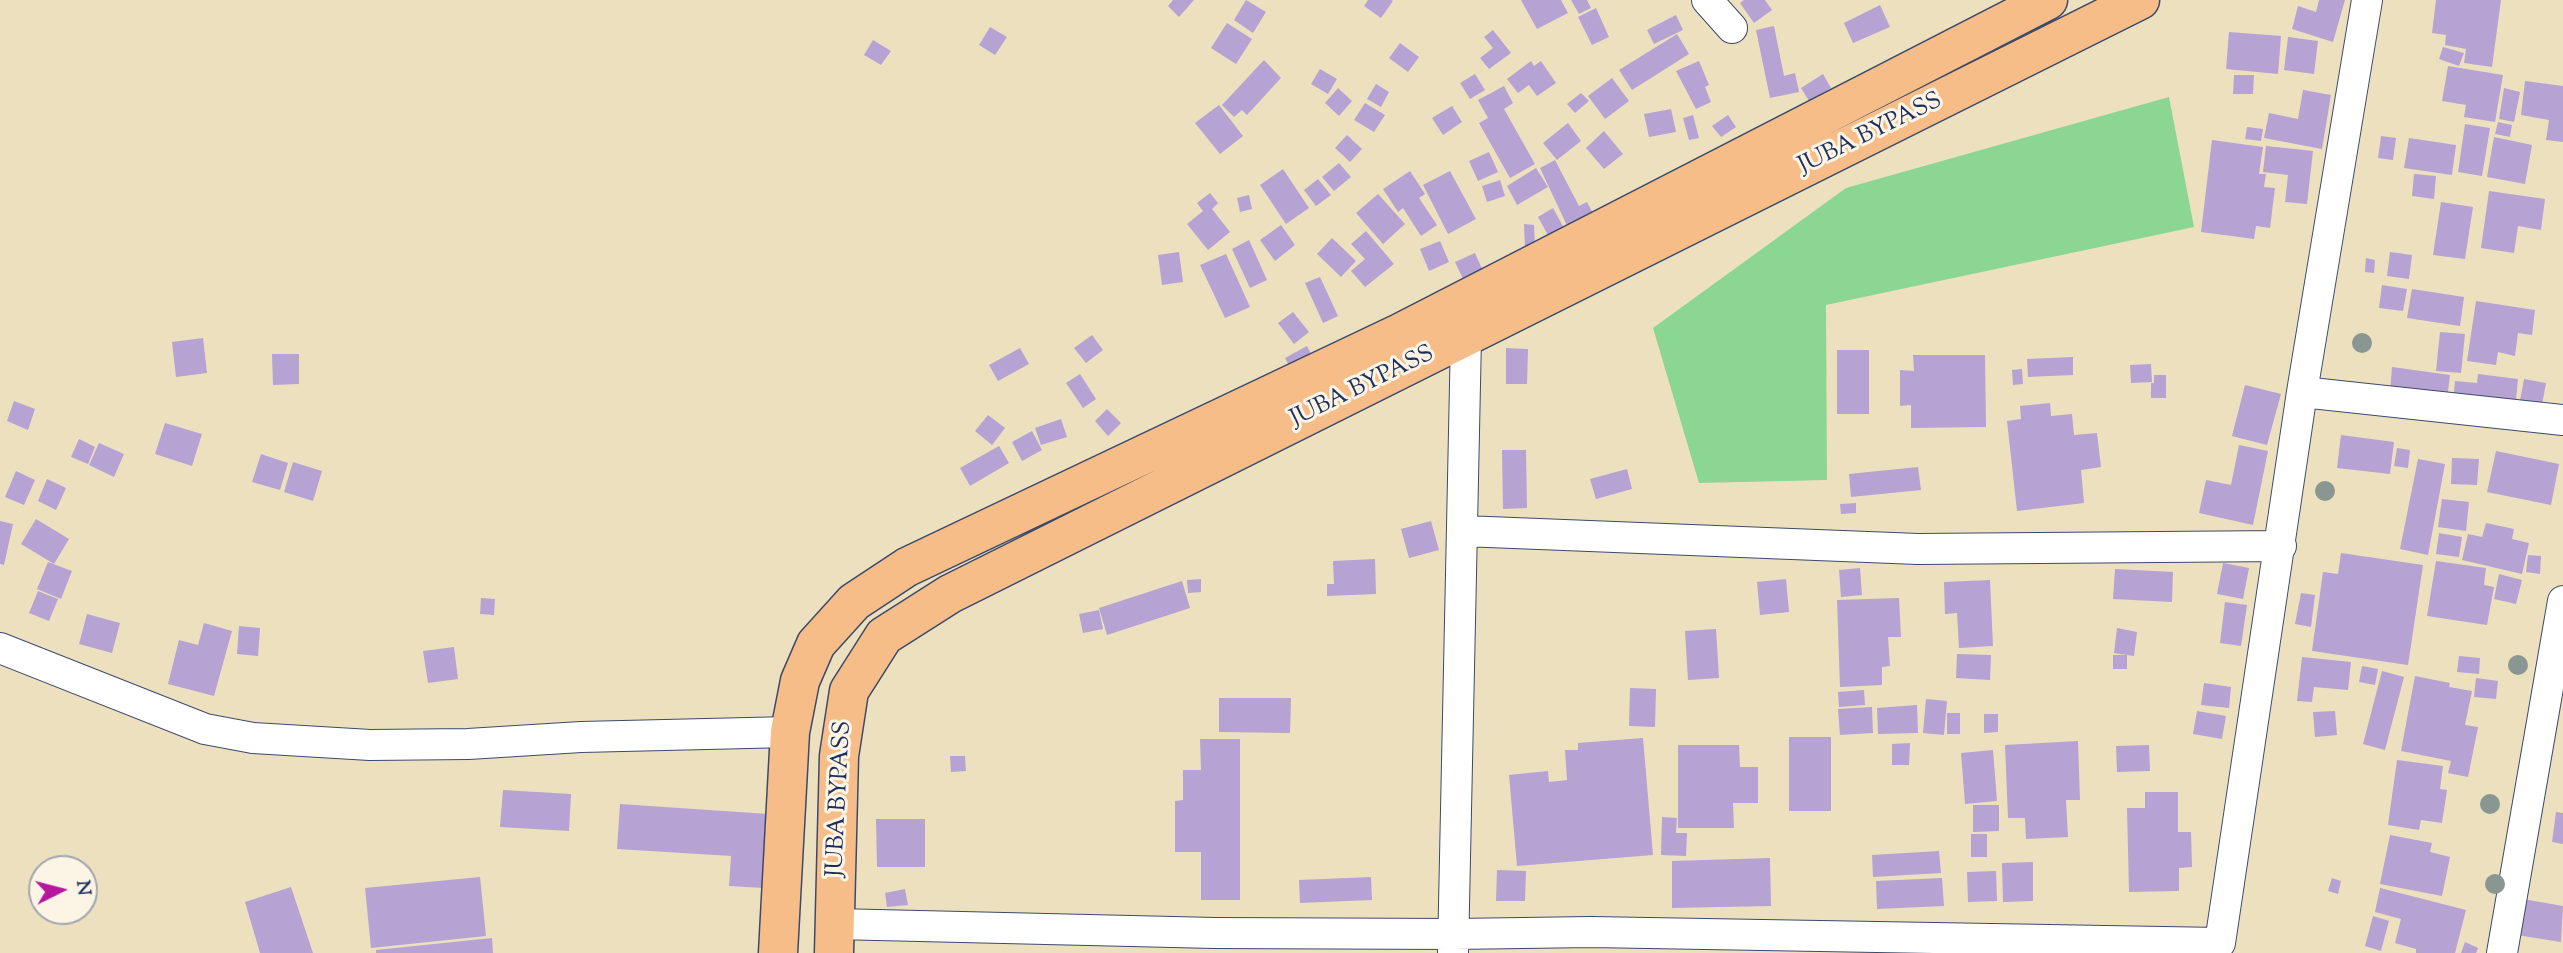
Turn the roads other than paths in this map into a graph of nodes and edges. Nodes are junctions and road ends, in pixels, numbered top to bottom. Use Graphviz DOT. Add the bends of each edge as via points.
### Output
graph roads {
  1 [pos="1707,0"];
  2 [pos="2048,0"];
  3 [pos="2140,0"];
  4 [pos="2367,0"];
  5 [pos="1732,28"];
  6 [pos="1466,337"];
  7 [pos="2302,392"];
  8 [pos="2563,420"];
  9 [pos="1463,531"];
  10 [pos="2281,546"];
  11 [pos="2563,601"];
  12 [pos="0,648"];
  13 [pos="790,732"];
  14 [pos="835,938"];
  15 [pos="1454,944"];
  16 [pos="2216,948"];
  17 [pos="778,953"];
  18 [pos="2502,953"];
  1 -- 5 [label="street"];
  2 -- 13 [label="main road, JUBA BYPASS" via="1401,333 907,567 854,602 816,644 800,681"];
  3 -- 6 [label="main road, JUBA BYPASS"];
  4 -- 7 [label="street"];
  6 -- 9 [label="street"];
  6 -- 14 [label="main road, JUBA BYPASS" via="950,594 884,636 849,691 839,756"];
  7 -- 8 [label="street"];
  7 -- 10 [label="street"];
  9 -- 10 [label="street" via="1918,549"];
  9 -- 15 [label="street"];
  10 -- 16 [label="street"];
  11 -- 18 [label="street"];
  12 -- 13 [label="street" via="205,729 253,738 370,745"];
  13 -- 17 [label="main road, JUBA BYPASS"];
  14 -- 15 [label="street" via="1215,933"];
  15 -- 16 [label="street" via="1591,932"];
}
